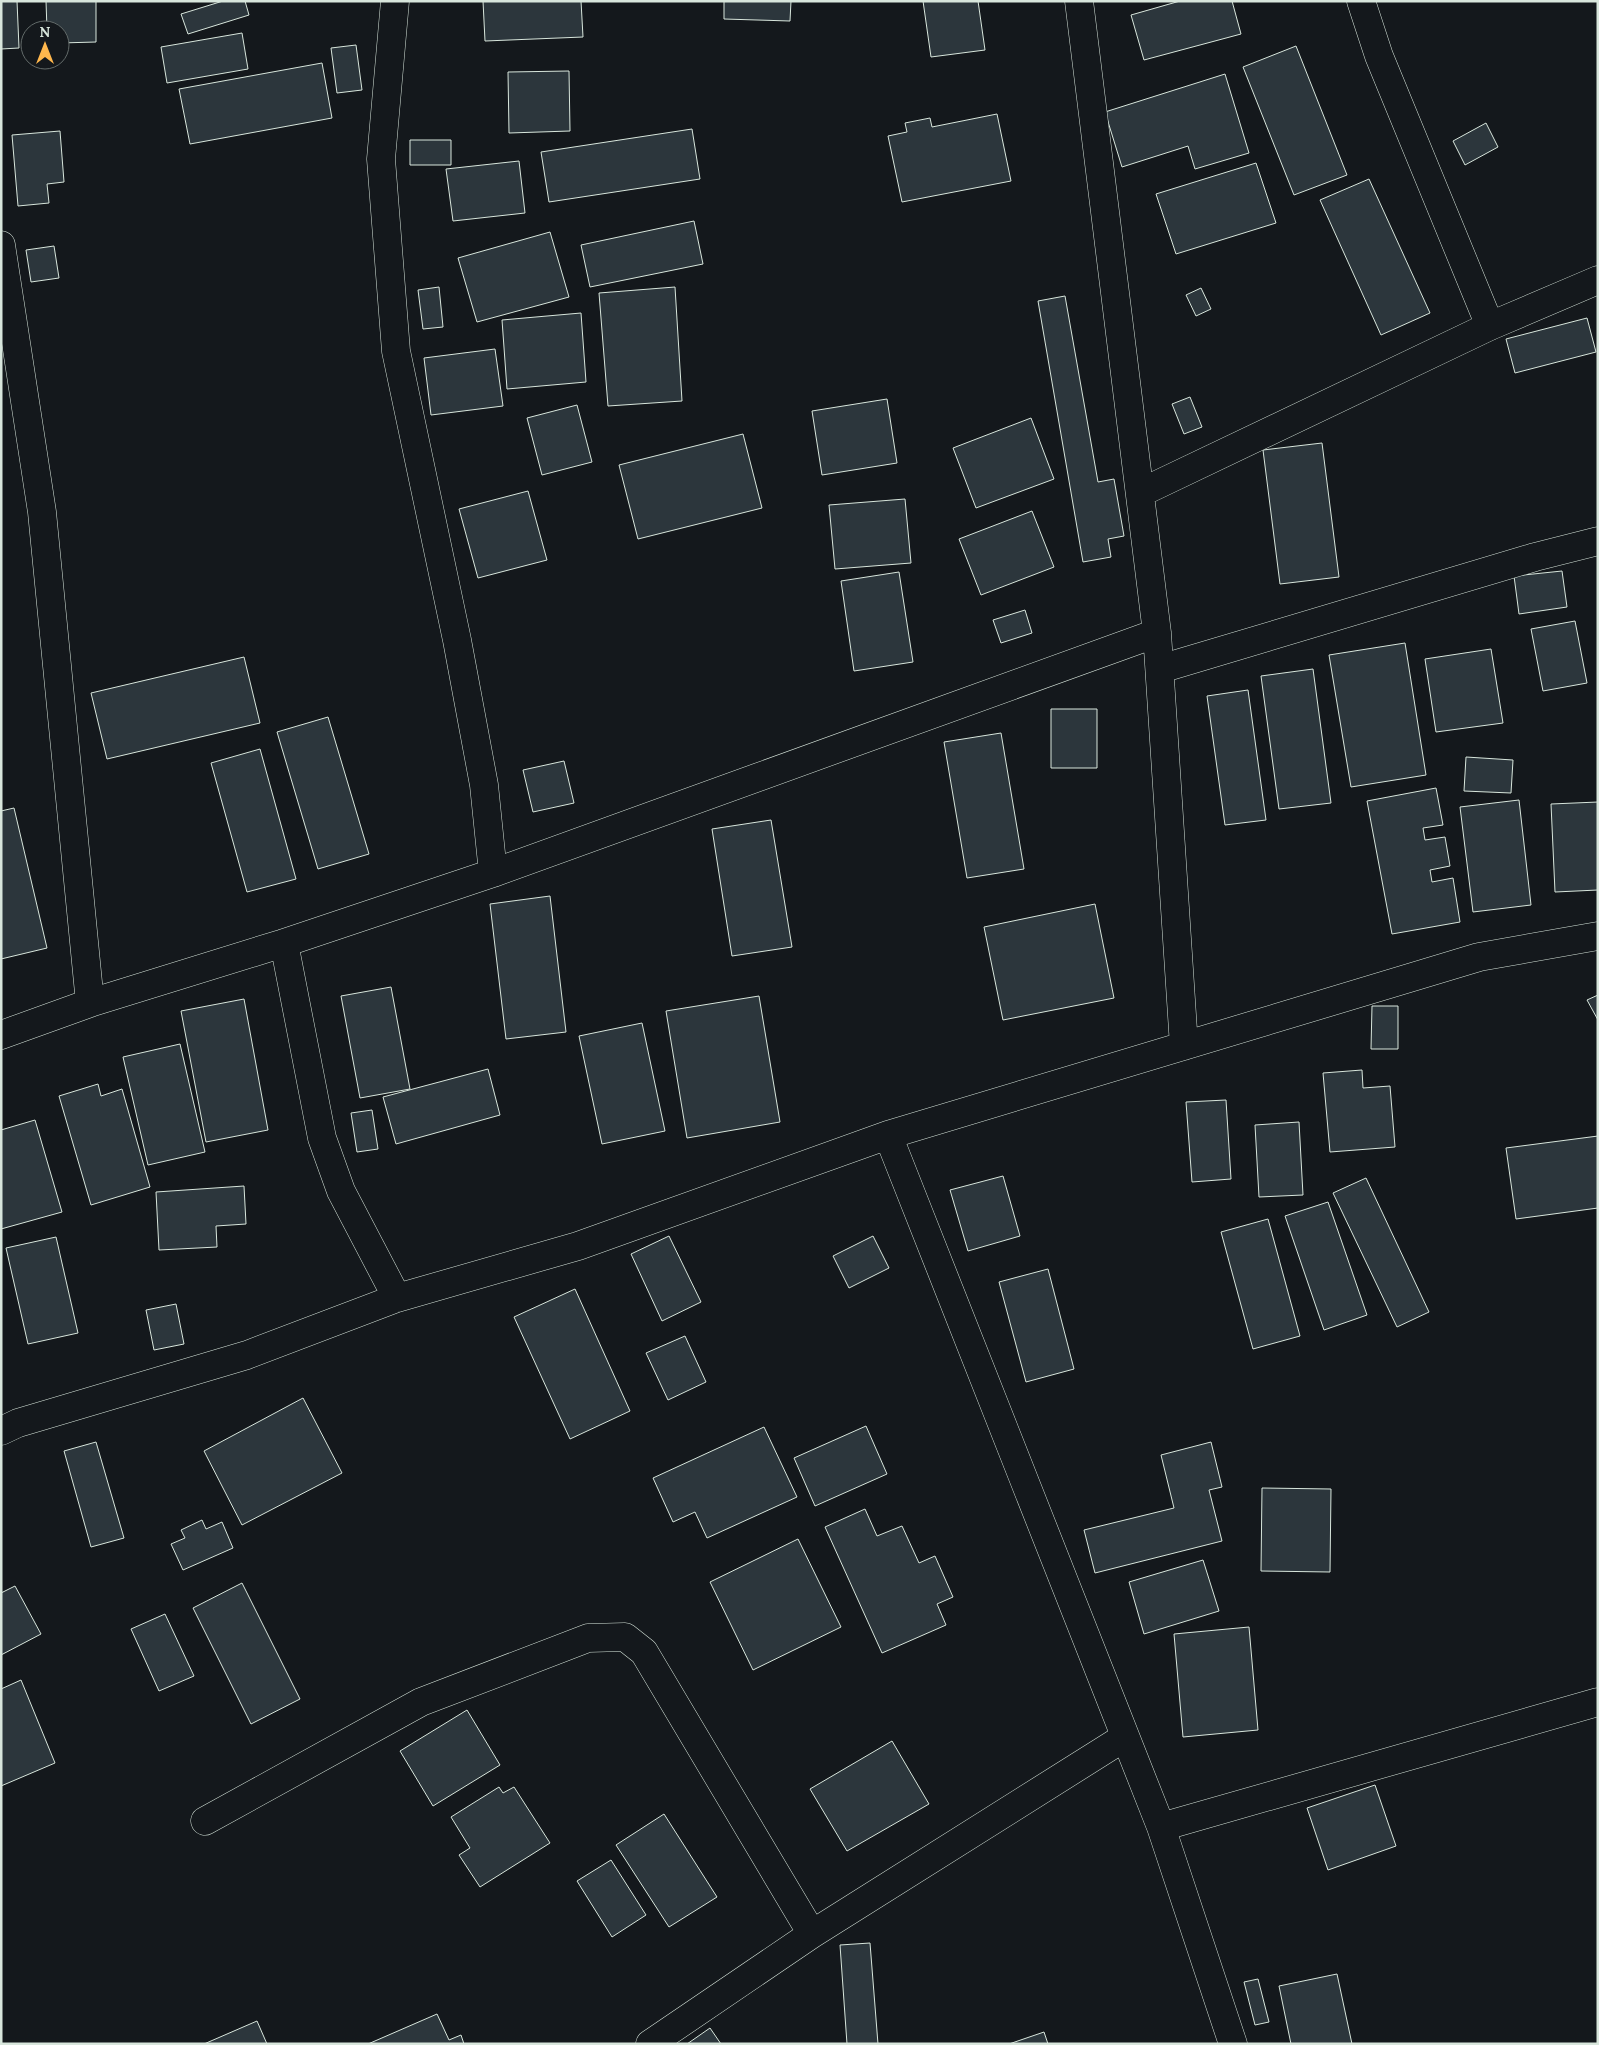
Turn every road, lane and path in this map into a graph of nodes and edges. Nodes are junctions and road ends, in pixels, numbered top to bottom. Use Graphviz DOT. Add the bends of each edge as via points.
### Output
graph roads {
  1 [pos="395,1"];
  2 [pos="1079,1"];
  3 [pos="1361,1"];
  4 [pos="1,245"];
  5 [pos="1598,280"];
  6 [pos="1490,326"];
  7 [pos="1140,494"];
  8 [pos="1598,541"];
  9 [pos="1157,633"];
  10 [pos="1160,670"];
  11 [pos="493,873"];
  12 [pos="1598,936"];
  13 [pos="284,943"];
  14 [pos="90,1002"];
  15 [pos="1,1035"];
  16 [pos="1184,1046"];
  17 [pos="888,1135"];
  18 [pos="396,1298"];
  19 [pos="1,1431"];
  20 [pos="1598,1702"];
  21 [pos="1125,1737"];
  22 [pos="205,1821"];
  23 [pos="1161,1828"];
  24 [pos="812,1934"];
  25 [pos="650,2044"];
  26 [pos="1233,2044"];
  1 -- 11 [label="street" via="381,159 396,351 459,650 484,785"];
  2 -- 7 [label="street"];
  3 -- 6 [label="street" via="1379,56"];
  4 -- 14 [label="street" via="42,512"];
  5 -- 6 [label="street"];
  6 -- 7 [label="street"];
  7 -- 9 [label="street"];
  8 -- 10 [label="street"];
  9 -- 10 [label="street"];
  9 -- 11 [label="street"];
  10 -- 16 [label="street"];
  11 -- 13 [label="street"];
  12 -- 16 [label="street" via="1479,958"];
  13 -- 14 [label="street"];
  13 -- 18 [label="street" via="322,1138 341,1191"];
  14 -- 15 [label="street"];
  16 -- 17 [label="street"];
  17 -- 18 [label="street" via="578,1246"];
  17 -- 21 [label="street"];
  18 -- 19 [label="street" via="246,1354 18,1423"];
  20 -- 23 [label="street"];
  21 -- 23 [label="street"];
  21 -- 24 [label="street"];
  22 -- 24 [label="street" via="421,1702 588,1638 626,1637 644,1652"];
  23 -- 26 [label="street"];
  24 -- 25 [label="street"];
}
